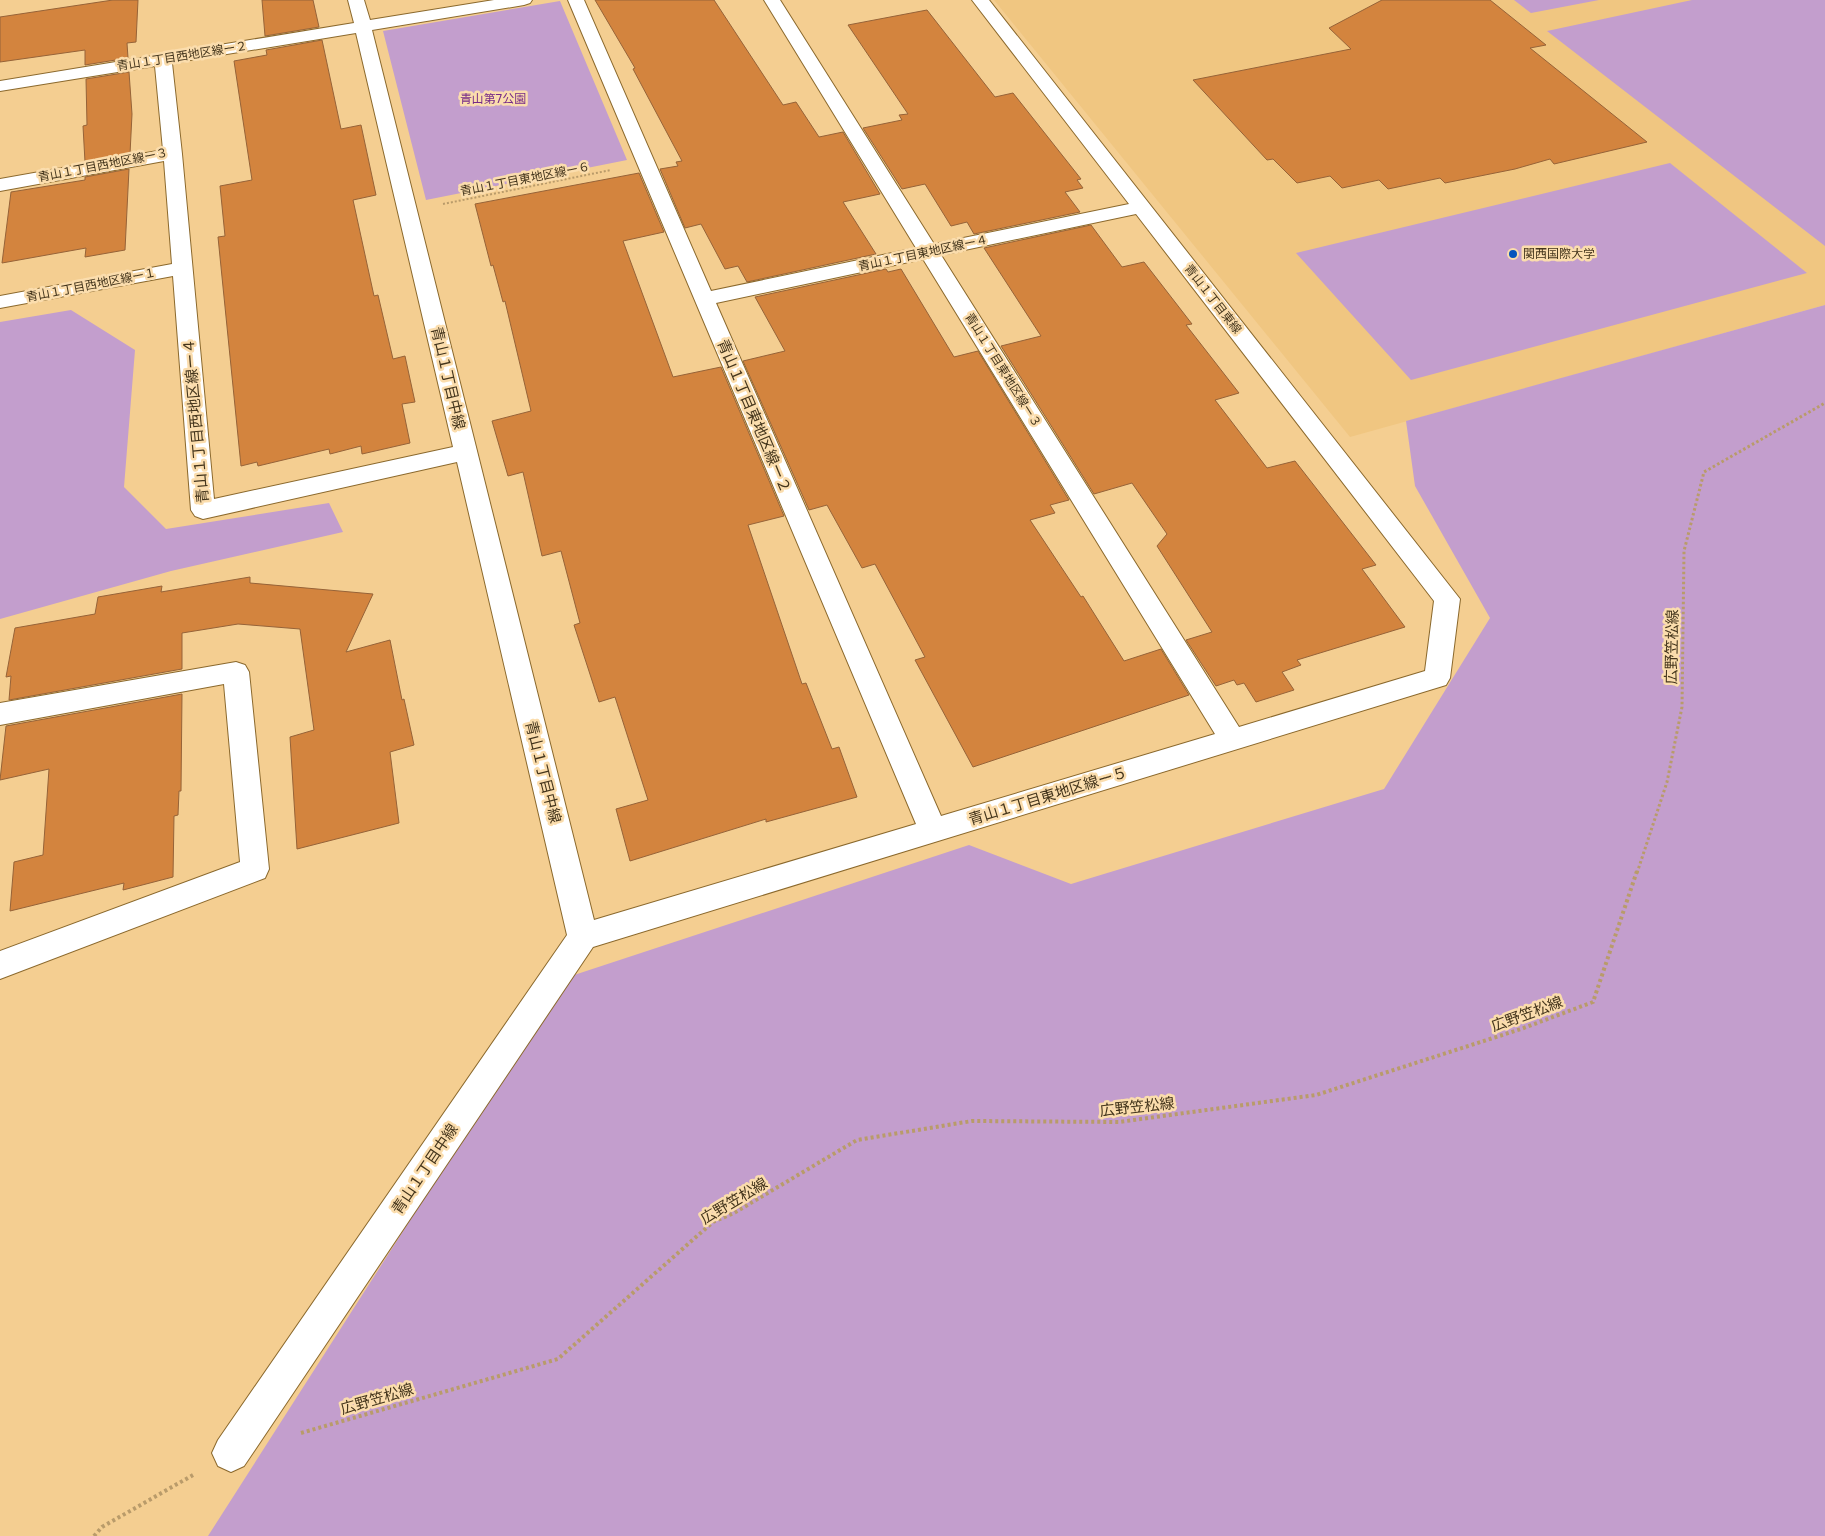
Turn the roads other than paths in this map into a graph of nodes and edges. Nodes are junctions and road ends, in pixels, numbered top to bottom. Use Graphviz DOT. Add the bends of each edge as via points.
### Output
graph roads {
  1 [pos="356,0"];
  2 [pos="524,0"];
  3 [pos="576,0"];
  4 [pos="772,0"];
  5 [pos="980,0"];
  6 [pos="364,26"];
  7 [pos="164,59"];
  8 [pos="0,86"];
  9 [pos="173,154"];
  10 [pos="0,185"];
  11 [pos="1142,207"];
  12 [pos="929,251"];
  13 [pos="183,268"];
  14 [pos="704,299"];
  15 [pos="0,302"];
  16 [pos="466,452"];
  17 [pos="1446,599"];
  18 [pos="0,714"];
  19 [pos="1233,740"];
  20 [pos="933,831"];
  21 [pos="583,937"];
  22 [pos="0,965"];
  23 [pos="231,1454"];
  1 -- 6 [label="street, 青山１丁目中線"];
  2 -- 6 [label="street, 青山１丁目西地区線ー２"];
  3 -- 14 [label="street, 青山１丁目東地区線ー２"];
  4 -- 12 [label="street, 青山１丁目東地区線ー３"];
  5 -- 11 [label="street, 青山１丁目東線"];
  6 -- 7 [label="street, 青山１丁目西地区線ー２"];
  6 -- 16 [label="street, 青山１丁目中線"];
  7 -- 8 [label="street, 青山１丁目西地区線ー２"];
  7 -- 9 [label="street, 青山１丁目西地区線ー３"];
  9 -- 10 [label="street, 青山１丁目西地区線ー３"];
  9 -- 13 [label="street, 青山１丁目西地区線ー４"];
  11 -- 12 [label="street, 青山１丁目東地区線ー４"];
  11 -- 17 [label="street, 青山１丁目東線"];
  12 -- 14 [label="street, 青山１丁目東地区線ー４"];
  12 -- 19 [label="street, 青山１丁目東地区線ー３"];
  13 -- 15 [label="street, 青山１丁目西地区線ー１"];
  13 -- 16 [label="street, 青山１丁目西地区線ー４" via="202,510"];
  14 -- 20 [label="street, 青山１丁目東地区線ー２"];
  16 -- 21 [label="street, 青山１丁目中線"];
  17 -- 19 [label="street, 青山１丁目東地区線ー５" via="1437,678"];
  18 -- 22 [label="street" via="236,672 255,869"];
  19 -- 20 [label="street, 青山１丁目東地区線ー５"];
  20 -- 21 [label="street, 青山１丁目東地区線ー５"];
  21 -- 23 [label="street, 青山１丁目中線"];
}
